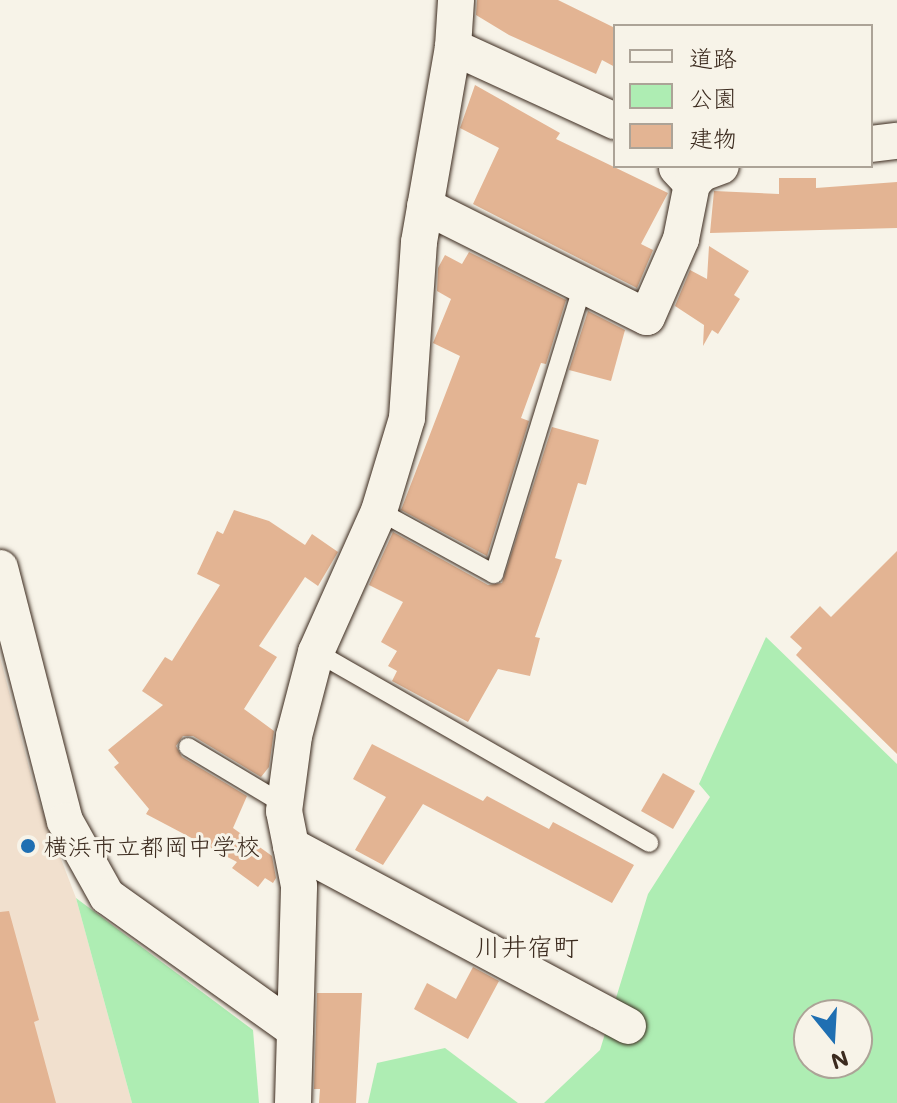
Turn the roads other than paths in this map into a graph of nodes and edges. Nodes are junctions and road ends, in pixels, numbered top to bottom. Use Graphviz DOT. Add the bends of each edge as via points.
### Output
graph roads {
  1 [pos="456,0"];
  2 [pos="453,47"];
  3 [pos="613,120"];
  4 [pos="897,141"];
  5 [pos="873,144"];
  6 [pos="696,172"];
  7 [pos="425,206"];
  8 [pos="584,282"];
  9 [pos="379,511"];
  10 [pos="2,581"];
  11 [pos="316,652"];
  12 [pos="188,747"];
  13 [pos="285,805"];
  14 [pos="649,843"];
  15 [pos="291,846"];
  16 [pos="628,1026"];
  17 [pos="295,1030"];
  18 [pos="293,1103"];
  1 -- 2 [label="street"];
  2 -- 3 [label="street"];
  2 -- 7 [label="street"];
  4 -- 5 [label="street"];
  6 -- 8 [label="street" via="681,239 647,317"];
  7 -- 8 [label="street"];
  7 -- 9 [label="street" via="407,418"];
  8 -- 9 [label="lane" via="494,574"];
  9 -- 11 [label="street"];
  10 -- 17 [label="street" via="65,821 107,896"];
  11 -- 13 [label="street" via="294,736"];
  11 -- 14 [label="lane"];
  12 -- 13 [label="lane"];
  13 -- 15 [label="street"];
  15 -- 16 [label="street"];
  15 -- 17 [label="street" via="299,886"];
  17 -- 18 [label="street"];
}
